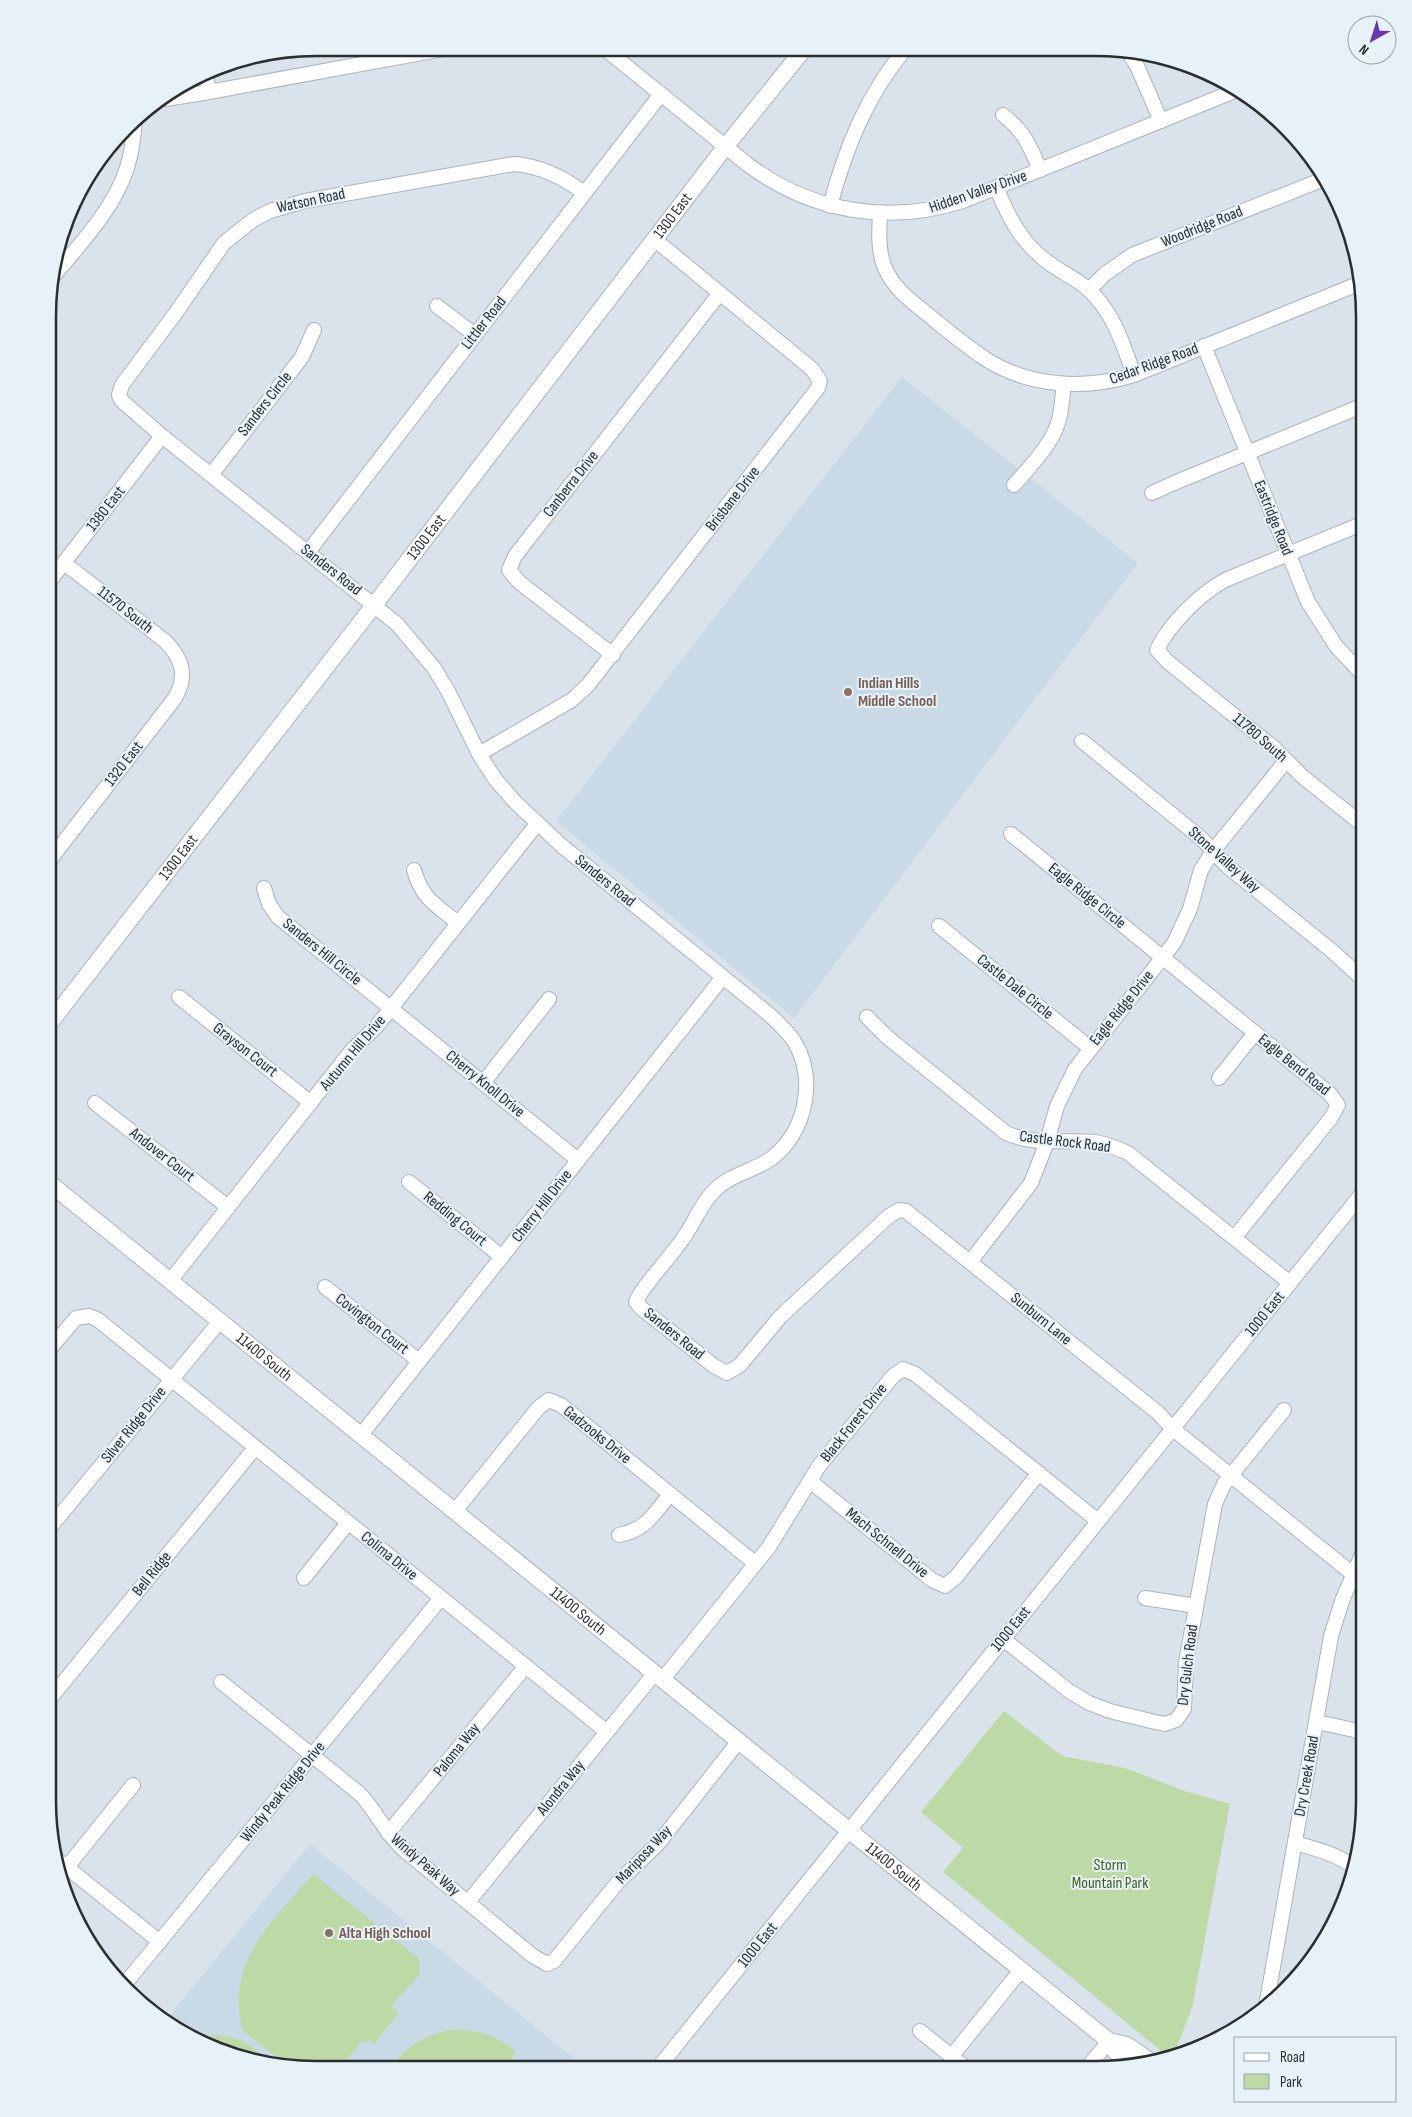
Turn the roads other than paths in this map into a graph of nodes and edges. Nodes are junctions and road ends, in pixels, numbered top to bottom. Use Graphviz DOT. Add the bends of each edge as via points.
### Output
graph roads {
  1 [pos="406,56"];
  2 [pos="614,56"];
  3 [pos="798,56"];
  4 [pos="900,56"];
  5 [pos="1132,58"];
  6 [pos="207,80"];
  7 [pos="209,92"];
  8 [pos="1229,93"];
  9 [pos="661,94"];
  10 [pos="176,97"];
  11 [pos="1003,114"];
  12 [pos="1161,121"];
  13 [pos="135,130"];
  14 [pos="726,146"];
  15 [pos="1040,170"];
  16 [pos="1318,181"];
  17 [pos="997,189"];
  18 [pos="584,193"];
  19 [pos="830,206"];
  20 [pos="880,213"];
  21 [pos="654,239"];
  22 [pos="61,267"];
  23 [pos="1354,286"];
  24 [pos="1089,290"];
  25 [pos="720,293"];
  26 [pos="437,306"];
  27 [pos="314,330"];
  28 [pos="475,335"];
  29 [pos="1204,346"];
  30 [pos="1134,375"];
  31 [pos="1064,384"];
  32 [pos="119,395"];
  33 [pos="1356,408"];
  34 [pos="162,436"];
  35 [pos="1248,453"];
  36 [pos="211,475"];
  37 [pos="1014,485"];
  38 [pos="1152,493"];
  39 [pos="1356,526"];
  40 [pos="308,552"];
  41 [pos="1288,554"];
  42 [pos="64,563"];
  43 [pos="56,573"];
  44 [pos="375,604"];
  45 [pos="613,655"];
  46 [pos="181,661"];
  47 [pos="1356,667"];
  48 [pos="1082,741"];
  49 [pos="479,754"];
  50 [pos="1286,761"];
  51 [pos="1356,819"];
  52 [pos="537,824"];
  53 [pos="1011,834"];
  54 [pos="56,851"];
  55 [pos="1213,851"];
  56 [pos="414,870"];
  57 [pos="264,888"];
  58 [pos="458,923"];
  59 [pos="939,926"];
  60 [pos="1162,958"];
  61 [pos="1356,973"];
  62 [pos="723,977"];
  63 [pos="178,997"];
  64 [pos="549,999"];
  65 [pos="391,1008"];
  66 [pos="56,1015"];
  67 [pos="867,1017"];
  68 [pos="1255,1033"];
  69 [pos="1090,1048"];
  70 [pos="1219,1078"];
  71 [pos="483,1083"];
  72 [pos="95,1103"];
  73 [pos="311,1103"];
  74 [pos="1047,1142"];
  75 [pos="578,1160"];
  76 [pos="409,1182"];
  77 [pos="56,1188"];
  78 [pos="1356,1200"];
  79 [pos="228,1207"];
  80 [pos="1234,1238"];
  81 [pos="502,1256"];
  82 [pos="970,1262"];
  83 [pos="170,1281"];
  84 [pos="1290,1283"];
  85 [pos="326,1287"];
  86 [pos="220,1321"];
  87 [pos="56,1342"];
  88 [pos="419,1361"];
  89 [pos="727,1373"];
  90 [pos="171,1380"];
  91 [pos="1284,1410"];
  92 [pos="1173,1429"];
  93 [pos="361,1435"];
  94 [pos="255,1448"];
  95 [pos="1039,1473"];
  96 [pos="1231,1476"];
  97 [pos="810,1481"];
  98 [pos="670,1494"];
  99 [pos="456,1511"];
  100 [pos="56,1520"];
  101 [pos="1098,1521"];
  102 [pos="348,1523"];
  103 [pos="619,1535"];
  104 [pos="756,1564"];
  105 [pos="1356,1577"];
  106 [pos="304,1578"];
  107 [pos="1356,1584"];
  108 [pos="441,1598"];
  109 [pos="1146,1598"];
  110 [pos="1196,1606"];
  111 [pos="1003,1639"];
  112 [pos="526,1666"];
  113 [pos="659,1676"];
  114 [pos="221,1682"];
  115 [pos="56,1691"];
  116 [pos="1317,1722"];
  117 [pos="1356,1731"];
  118 [pos="607,1732"];
  119 [pos="739,1741"];
  120 [pos="312,1756"];
  121 [pos="133,1785"];
  122 [pos="850,1831"];
  123 [pos="388,1833"];
  124 [pos="1295,1843"];
  125 [pos="64,1863"];
  126 [pos="1348,1863"];
  127 [pos="64,1865"];
  128 [pos="468,1902"];
  129 [pos="160,1942"];
  130 [pos="547,1964"];
  131 [pos="1021,1970"];
  132 [pos="128,1980"];
  133 [pos="1268,1995"];
  134 [pos="920,2031"];
  135 [pos="1109,2041"];
  136 [pos="952,2057"];
  137 [pos="1144,2057"];
  138 [pos="1124,2059"];
  139 [pos="664,2061"];
  140 [pos="957,2061"];
  141 [pos="1093,2061"];
  1 -- 7 [label="street"];
  2 -- 9 [label="street, Hidden Valley Drive"];
  3 -- 14 [label="main road, 1300 East"];
  4 -- 19 [label="street" via="863,112 848,146"];
  5 -- 12 [label="street"];
  6 -- 7 [label="street"];
  7 -- 10 [label="street"];
  8 -- 12 [label="street, Hidden Valley Drive"];
  9 -- 14 [label="street, Hidden Valley Drive"];
  9 -- 18 [label="street, Littler Road"];
  11 -- 15 [label="street" via="1025,135"];
  12 -- 15 [label="street, Hidden Valley Drive"];
  13 -- 22 [label="street" via="129,160 116,193 102,216"];
  14 -- 19 [label="street, Hidden Valley Drive" via="779,186"];
  14 -- 21 [label="main road, 1300 East"];
  15 -- 17 [label="street, Hidden Valley Drive"];
  16 -- 24 [label="street, Woodridge Road" via="1132,256 1105,274"];
  17 -- 20 [label="street, Hidden Valley Drive" via="928,210"];
  17 -- 24 [label="street" via="1011,220 1026,242 1047,262"];
  18 -- 28 [label="street, Littler Road"];
  18 -- 32 [label="street, Watson Road" via="549,172 514,164 314,199 270,210 238,230 224,244 122,385"];
  19 -- 20 [label="street, Hidden Valley Drive"];
  20 -- 31 [label="street, Cedar Ridge Road" via="880,252 898,290 985,359 1011,372"];
  21 -- 25 [label="street, Brisbane Drive"];
  21 -- 44 [label="main road, 1300 East"];
  23 -- 29 [label="street, Cedar Ridge Road"];
  24 -- 30 [label="street" via="1112,319"];
  25 -- 45 [label="street, Brisbane Drive" via="812,369 820,381 818,388"];
  25 -- 45 [label="street, Canberra Drive" via="516,556 509,570 519,582"];
  26 -- 28 [label="street"];
  27 -- 36 [label="street, Sanders Circle" via="302,357"];
  28 -- 40 [label="street, Littler Road"];
  29 -- 30 [label="street, Cedar Ridge Road"];
  29 -- 35 [label="street, Eastridge Road"];
  30 -- 31 [label="street, Cedar Ridge Road" via="1091,384"];
  31 -- 37 [label="street" via="1055,430"];
  32 -- 34 [label="street, Sanders Road" via="125,405"];
  33 -- 35 [label="street"];
  34 -- 36 [label="street, Sanders Road"];
  34 -- 42 [label="street, 1380 East"];
  35 -- 38 [label="street"];
  35 -- 41 [label="street, Eastridge Road"];
  36 -- 40 [label="street, Sanders Road"];
  39 -- 41 [label="street"];
  40 -- 44 [label="street, Sanders Road"];
  41 -- 47 [label="street, Eastridge Road" via="1321,625"];
  41 -- 50 [label="street, 11780 South" via="1212,587 1165,636 1156,650"];
  42 -- 43 [label="street, 1380 East"];
  42 -- 46 [label="street, 11570 South" via="165,640"];
  44 -- 49 [label="street, Sanders Road" via="398,624 434,668"];
  44 -- 66 [label="main road, 1300 East"];
  45 -- 49 [label="street, Brisbane Drive" via="572,700"];
  46 -- 54 [label="street, 1320 East" via="183,680 175,698"];
  48 -- 55 [label="street, Stone Valley Way"];
  49 -- 52 [label="street, Sanders Road" via="495,780"];
  50 -- 51 [label="street, 11780 South"];
  50 -- 55 [label="street, Eagle Ridge Drive"];
  52 -- 58 [label="street, Autumn Hill Drive"];
  52 -- 62 [label="street, Sanders Road"];
  53 -- 60 [label="street, Eagle Ridge Circle"];
  55 -- 60 [label="street, Eagle Ridge Drive" via="1201,870 1183,927"];
  55 -- 61 [label="street, Stone Valley Way"];
  56 -- 58 [label="street" via="427,899"];
  57 -- 65 [label="street, Sanders Hill Circle" via="278,917"];
  58 -- 65 [label="street, Autumn Hill Drive"];
  59 -- 69 [label="street, Castle Dale Circle"];
  60 -- 68 [label="street, Eagle Bend Road"];
  60 -- 69 [label="street, Eagle Ridge Drive"];
  62 -- 75 [label="street, Cherry Hill Drive"];
  62 -- 89 [label="street, Sanders Road" via="771,1016 794,1041 803,1059 806,1078 802,1115 784,1146 772,1158 728,1180 710,1196 686,1235 636,1302"];
  63 -- 73 [label="street, Grayson Court"];
  64 -- 71 [label="street"];
  65 -- 71 [label="street, Cherry Knoll Drive"];
  65 -- 73 [label="street, Autumn Hill Drive" via="352,1050"];
  67 -- 74 [label="street, Castle Rock Road" via="887,1037 1006,1132 1029,1141"];
  68 -- 70 [label="street"];
  68 -- 80 [label="street, Eagle Bend Road" via="1330,1094 1338,1105"];
  69 -- 74 [label="street, Eagle Ridge Drive" via="1065,1087"];
  71 -- 75 [label="street, Cherry Knoll Drive"];
  72 -- 79 [label="street, Andover Court"];
  73 -- 79 [label="street, Autumn Hill Drive"];
  74 -- 80 [label="street, Castle Rock Road" via="1095,1142 1128,1153"];
  74 -- 82 [label="street, Eagle Ridge Drive" via="1031,1183"];
  75 -- 81 [label="street, Cherry Hill Drive"];
  76 -- 81 [label="street, Redding Court"];
  77 -- 83 [label="main road, 11400 South"];
  78 -- 84 [label="street, 1000 East"];
  79 -- 83 [label="street, Autumn Hill Drive"];
  80 -- 84 [label="street, Castle Rock Road"];
  81 -- 88 [label="street, Cherry Hill Drive"];
  82 -- 89 [label="street, Sunburn Lane" via="911,1215 899,1210 894,1212 781,1316 740,1365"];
  82 -- 92 [label="street, Sunburn Lane" via="1157,1412"];
  83 -- 86 [label="main road, 11400 South"];
  84 -- 92 [label="street, 1000 East"];
  85 -- 88 [label="street, Covington Court"];
  86 -- 90 [label="street, Silver Ridge Drive"];
  86 -- 93 [label="main road, 11400 South"];
  87 -- 90 [label="street, Colima Drive" via="76,1318 89,1316 97,1319"];
  88 -- 93 [label="street, Cherry Hill Drive"];
  90 -- 94 [label="street, Colima Drive"];
  90 -- 100 [label="street, Silver Ridge Drive"];
  91 -- 96 [label="street, Dry Gulch Road"];
  92 -- 96 [label="street, Sunburn Lane"];
  92 -- 101 [label="street, 1000 East"];
  93 -- 99 [label="main road, 11400 South"];
  94 -- 102 [label="street, Colima Drive"];
  94 -- 115 [label="street, Bell Ridge"];
  95 -- 97 [label="street, Black Forest Drive" via="915,1374 903,1369 893,1376"];
  95 -- 97 [label="street, Mach Schnell Drive" via="945,1586 932,1580"];
  95 -- 101 [label="street, Black Forest Drive"];
  96 -- 105 [label="street, Sunburn Lane"];
  96 -- 110 [label="street, Dry Gulch Road" via="1215,1504"];
  97 -- 104 [label="street, Black Forest Drive" via="780,1532"];
  98 -- 99 [label="street, Gadzooks Drive" via="561,1406 549,1400 539,1407"];
  98 -- 103 [label="street" via="645,1524 633,1533"];
  98 -- 104 [label="street, Gadzooks Drive"];
  99 -- 113 [label="main road, 11400 South"];
  101 -- 111 [label="street, 1000 East"];
  102 -- 106 [label="street"];
  102 -- 108 [label="street, Colima Drive"];
  104 -- 113 [label="street, Black Forest Drive"];
  107 -- 116 [label="street, Dry Creek Road" via="1336,1618"];
  108 -- 112 [label="street, Colima Drive"];
  108 -- 120 [label="street, Windy Peak Ridge Drive"];
  109 -- 110 [label="street"];
  110 -- 111 [label="street, Dry Gulch Road" via="1186,1662 1184,1709 1176,1720 1165,1724 1110,1711 1089,1702 1063,1687"];
  111 -- 122 [label="street, 1000 East"];
  112 -- 118 [label="street, Colima Drive"];
  112 -- 123 [label="street, Paloma Way"];
  113 -- 118 [label="street, Alondra Way"];
  113 -- 119 [label="main road, 11400 South"];
  114 -- 120 [label="street, Windy Peak Way"];
  116 -- 117 [label="street"];
  116 -- 124 [label="street, Dry Creek Road"];
  118 -- 128 [label="street, Alondra Way"];
  119 -- 122 [label="main road, 11400 South"];
  119 -- 130 [label="street, Mariposa Way" via="657,1845 618,1882 554,1961"];
  120 -- 123 [label="street, Windy Peak Way" via="360,1794"];
  120 -- 129 [label="street, Windy Peak Ridge Drive"];
  121 -- 125 [label="street"];
  122 -- 131 [label="main road, 11400 South"];
  122 -- 139 [label="street, 1000 East"];
  123 -- 128 [label="street, Windy Peak Way"];
  124 -- 126 [label="street" via="1325,1850"];
  124 -- 133 [label="street, Dry Creek Road"];
  127 -- 129 [label="street"];
  128 -- 130 [label="street, Windy Peak Way"];
  129 -- 132 [label="street, Windy Peak Ridge Drive"];
  131 -- 135 [label="main road, 11400 South"];
  131 -- 136 [label="street"];
  134 -- 136 [label="street"];
  135 -- 137 [label="main road, 11400 South" via="1127,2045"];
  135 -- 138 [label="main road, 11400 South"];
  135 -- 141 [label="street"];
  136 -- 140 [label="street"];
}
